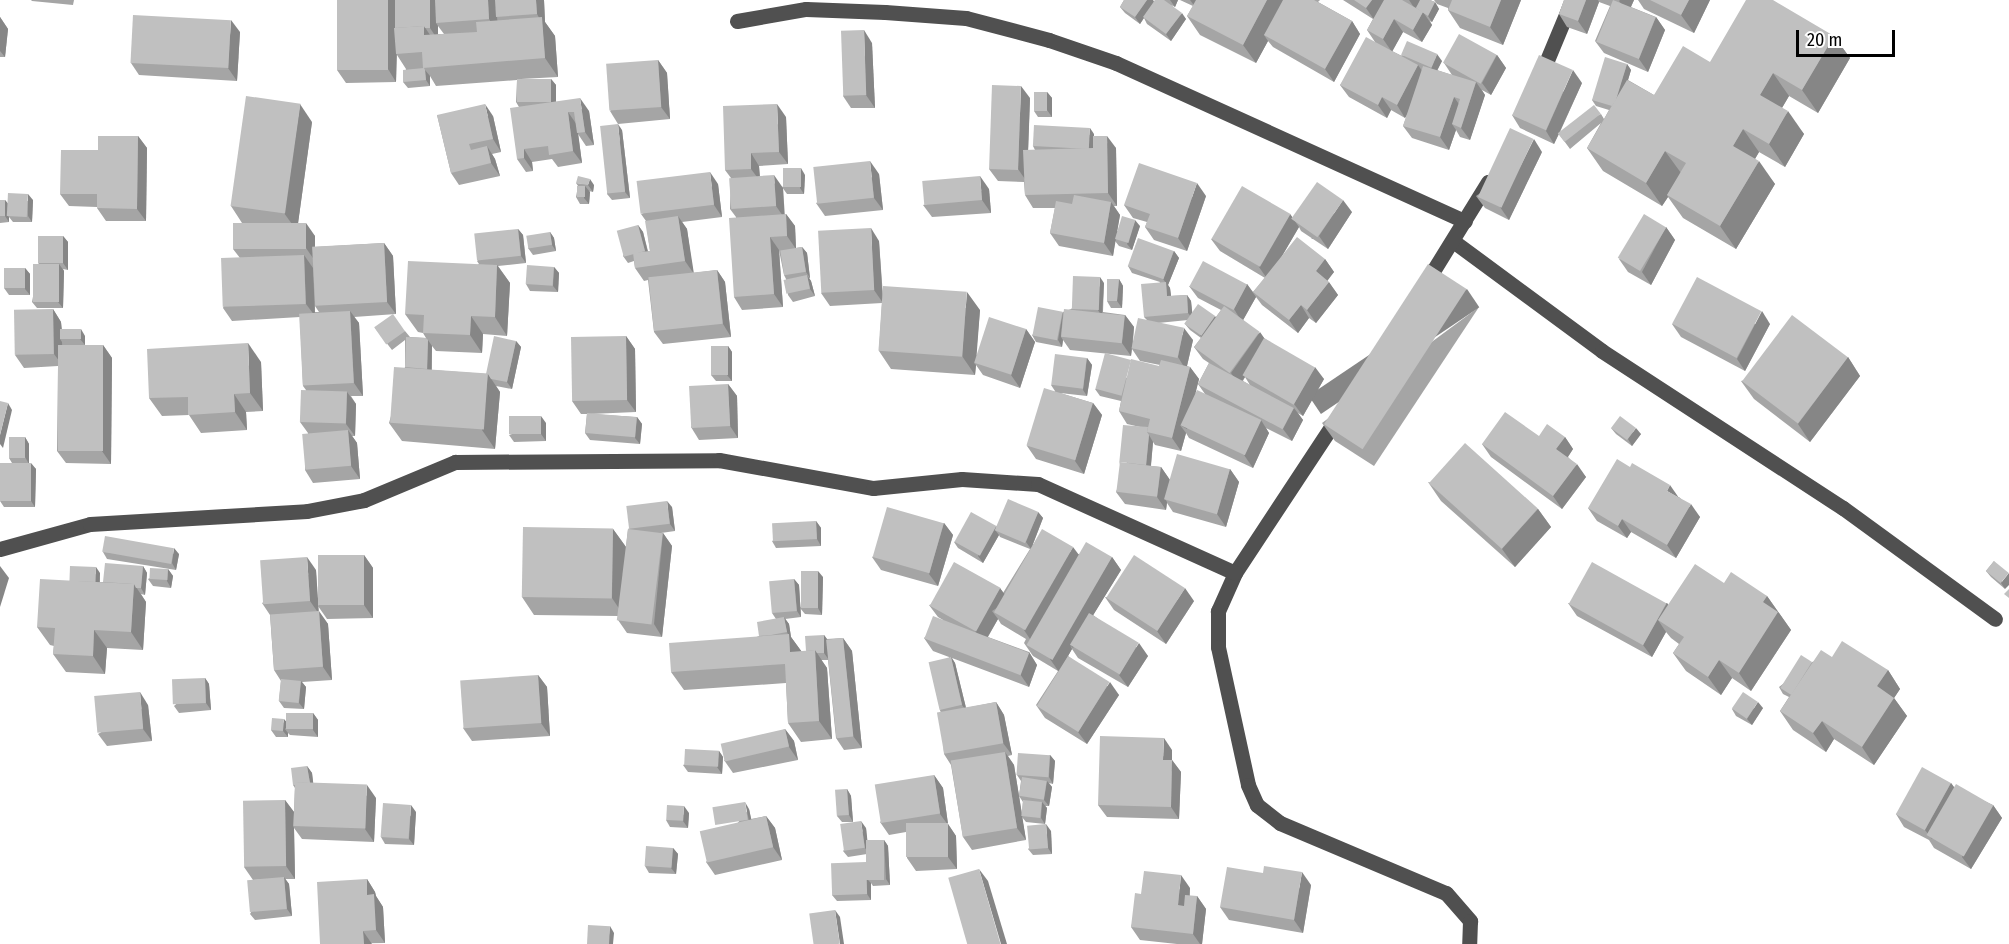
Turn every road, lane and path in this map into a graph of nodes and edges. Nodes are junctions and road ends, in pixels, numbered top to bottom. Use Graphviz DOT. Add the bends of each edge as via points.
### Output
graph roads {
  1 [pos="1572,0"];
  2 [pos="737,21"];
  3 [pos="1533,92"];
  4 [pos="1499,164"];
  5 [pos="1465,221"];
  6 [pos="1453,241"];
  7 [pos="1415,300"];
  8 [pos="1346,405"];
  9 [pos="0,549"];
  10 [pos="1234,573"];
  11 [pos="1995,619"];
  12 [pos="1469,944"];
  1 -- 3 [label="street"];
  2 -- 5 [label="street" via="806,9 885,12 966,18 1049,40 1116,63"];
  4 -- 5 [label="street"];
  5 -- 6 [label="street"];
  6 -- 7 [label="street"];
  6 -- 11 [label="street" via="1602,351 1843,508"];
  8 -- 10 [label="street"];
  9 -- 10 [label="street" via="90,524 307,511 364,500 455,462 719,460 873,488 963,478 1038,484"];
  10 -- 12 [label="street" via="1218,611 1218,647 1248,784 1257,805 1280,823 1446,893 1470,921"];
}
